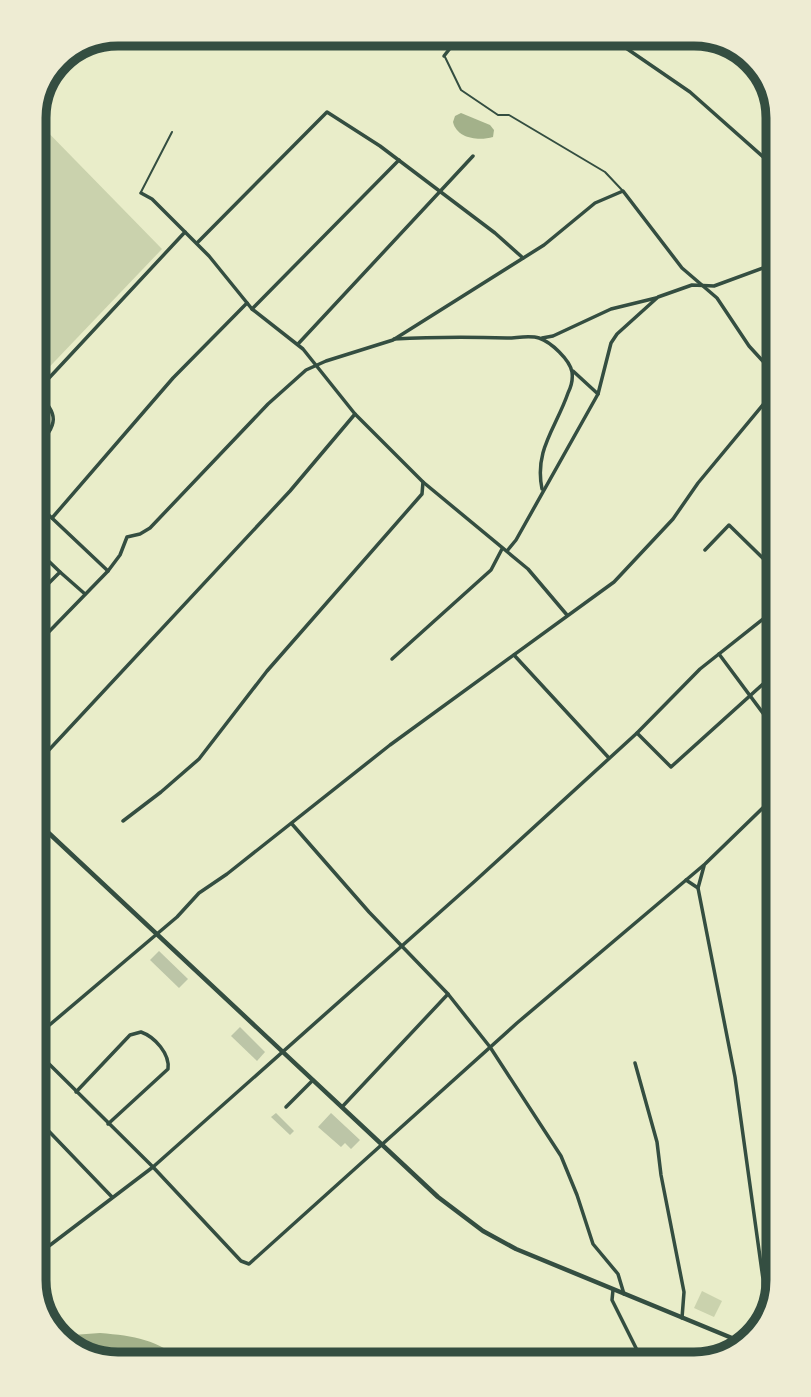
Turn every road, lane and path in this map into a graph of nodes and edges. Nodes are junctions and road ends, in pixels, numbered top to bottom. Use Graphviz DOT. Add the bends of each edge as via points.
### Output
graph roads {
  1 [pos="452,46"];
  2 [pos="623,46"];
  3 [pos="444,56"];
  4 [pos="748,70"];
  5 [pos="758,87"];
  6 [pos="763,100"];
  7 [pos="172,132"];
  8 [pos="473,156"];
  9 [pos="766,159"];
  10 [pos="399,160"];
  11 [pos="623,191"];
  12 [pos="440,192"];
  13 [pos="141,193"];
  14 [pos="185,232"];
  15 [pos="197,243"];
  16 [pos="523,258"];
  17 [pos="766,267"];
  18 [pos="704,285"];
  19 [pos="658,297"];
  20 [pos="247,303"];
  21 [pos="252,309"];
  22 [pos="540,338"];
  23 [pos="393,340"];
  24 [pos="298,344"];
  25 [pos="315,365"];
  26 [pos="766,365"];
  27 [pos="572,369"];
  28 [pos="46,382"];
  29 [pos="598,394"];
  30 [pos="46,402"];
  31 [pos="766,402"];
  32 [pos="355,414"];
  33 [pos="46,436"];
  34 [pos="423,482"];
  35 [pos="542,492"];
  36 [pos="46,512"];
  37 [pos="52,518"];
  38 [pos="505,550"];
  39 [pos="705,550"];
  40 [pos="46,558"];
  41 [pos="766,561"];
  42 [pos="108,571"];
  43 [pos="61,572"];
  44 [pos="46,587"];
  45 [pos="85,594"];
  46 [pos="566,615"];
  47 [pos="766,617"];
  48 [pos="46,635"];
  49 [pos="719,654"];
  50 [pos="514,655"];
  51 [pos="392,659"];
  52 [pos="766,681"];
  53 [pos="750,694"];
  54 [pos="766,717"];
  55 [pos="637,733"];
  56 [pos="47,752"];
  57 [pos="609,758"];
  58 [pos="766,805"];
  59 [pos="123,821"];
  60 [pos="292,823"];
  61 [pos="45,830"];
  62 [pos="705,864"];
  63 [pos="686,880"];
  64 [pos="698,888"];
  65 [pos="156,934"];
  66 [pos="400,945"];
  67 [pos="448,994"];
  68 [pos="45,1029"];
  69 [pos="491,1047"];
  70 [pos="282,1051"];
  71 [pos="45,1060"];
  72 [pos="635,1063"];
  73 [pos="313,1080"];
  74 [pos="76,1091"];
  75 [pos="286,1107"];
  76 [pos="342,1107"];
  77 [pos="108,1124"];
  78 [pos="45,1127"];
  79 [pos="383,1146"];
  80 [pos="153,1167"];
  81 [pos="113,1197"];
  82 [pos="45,1249"];
  83 [pos="613,1290"];
  84 [pos="624,1294"];
  85 [pos="763,1298"];
  86 [pos="682,1318"];
  87 [pos="734,1339"];
  88 [pos="638,1352"];
  1 -- 3 [label="street"];
  2 -- 9 [label="street" via="690,92"];
  3 -- 11 [label="lane" via="461,90 499,116 509,115 605,172"];
  4 -- 5 [label="street"];
  5 -- 6 [label="street"];
  7 -- 13 [label="lane"];
  8 -- 12 [label="street"];
  10 -- 12 [label="street"];
  10 -- 15 [label="street" via="327,112"];
  10 -- 21 [label="street"];
  11 -- 16 [label="street" via="591,206"];
  11 -- 18 [label="street" via="682,268"];
  12 -- 16 [label="street"];
  12 -- 24 [label="street"];
  13 -- 14 [label="street"];
  14 -- 15 [label="street"];
  14 -- 28 [label="street"];
  15 -- 20 [label="street"];
  16 -- 23 [label="street"];
  17 -- 18 [label="street"];
  18 -- 19 [label="street"];
  18 -- 26 [label="street"];
  19 -- 22 [label="street" via="611,309"];
  19 -- 29 [label="street" via="613,340"];
  20 -- 21 [label="street"];
  20 -- 37 [label="street" via="173,378"];
  21 -- 24 [label="street"];
  22 -- 23 [label="street"];
  22 -- 27 [label="street"];
  23 -- 25 [label="street"];
  24 -- 25 [label="street"];
  25 -- 32 [label="street"];
  25 -- 42 [label="street" via="268,404 150,528 127,537"];
  27 -- 29 [label="street"];
  27 -- 35 [label="street" via="568,395 542,454"];
  29 -- 35 [label="street"];
  30 -- 33 [label="street" via="54,418"];
  31 -- 46 [label="street" via="649,545 596,597"];
  32 -- 34 [label="street"];
  32 -- 56 [label="street" via="290,491"];
  34 -- 38 [label="street"];
  34 -- 59 [label="street" via="422,494 267,671 199,759"];
  35 -- 38 [label="street" via="516,540"];
  36 -- 37 [label="street"];
  37 -- 42 [label="street"];
  38 -- 46 [label="street" via="528,569"];
  38 -- 51 [label="street" via="491,570"];
  39 -- 41 [label="street" via="729,525"];
  40 -- 43 [label="street"];
  42 -- 45 [label="street"];
  43 -- 44 [label="street"];
  43 -- 45 [label="street"];
  45 -- 48 [label="street"];
  46 -- 50 [label="street"];
  47 -- 49 [label="street"];
  49 -- 53 [label="street"];
  49 -- 55 [label="street"];
  50 -- 57 [label="street"];
  50 -- 60 [label="street"];
  52 -- 53 [label="street"];
  53 -- 54 [label="street"];
  53 -- 55 [label="street" via="671,767"];
  55 -- 57 [label="street"];
  57 -- 66 [label="street"];
  58 -- 62 [label="street"];
  60 -- 65 [label="street" via="199,893"];
  60 -- 66 [label="street"];
  61 -- 65 [label="street"];
  62 -- 63 [label="street"];
  62 -- 64 [label="street"];
  63 -- 64 [label="street"];
  63 -- 69 [label="street"];
  64 -- 85 [label="street" via="735,1077"];
  65 -- 68 [label="street"];
  65 -- 70 [label="street"];
  66 -- 67 [label="street"];
  66 -- 70 [label="street"];
  67 -- 69 [label="street"];
  67 -- 76 [label="street"];
  69 -- 79 [label="street"];
  69 -- 84 [label="street" via="557,1149 593,1244 618,1274"];
  70 -- 73 [label="street"];
  70 -- 80 [label="street"];
  71 -- 74 [label="street"];
  72 -- 86 [label="street" via="657,1142 684,1292"];
  73 -- 75 [label="street"];
  73 -- 76 [label="street"];
  74 -- 77 [label="street"];
  74 -- 77 [label="street" via="131,1035 141,1032 151,1037 166,1055 168,1069"];
  76 -- 79 [label="street"];
  77 -- 80 [label="street"];
  78 -- 81 [label="street"];
  79 -- 80 [label="street" via="245,1264"];
  79 -- 83 [label="street" via="482,1231"];
  80 -- 81 [label="street"];
  81 -- 82 [label="street"];
  83 -- 84 [label="street"];
  83 -- 88 [label="street" via="612,1300"];
  84 -- 86 [label="street"];
  86 -- 87 [label="street"];
}
